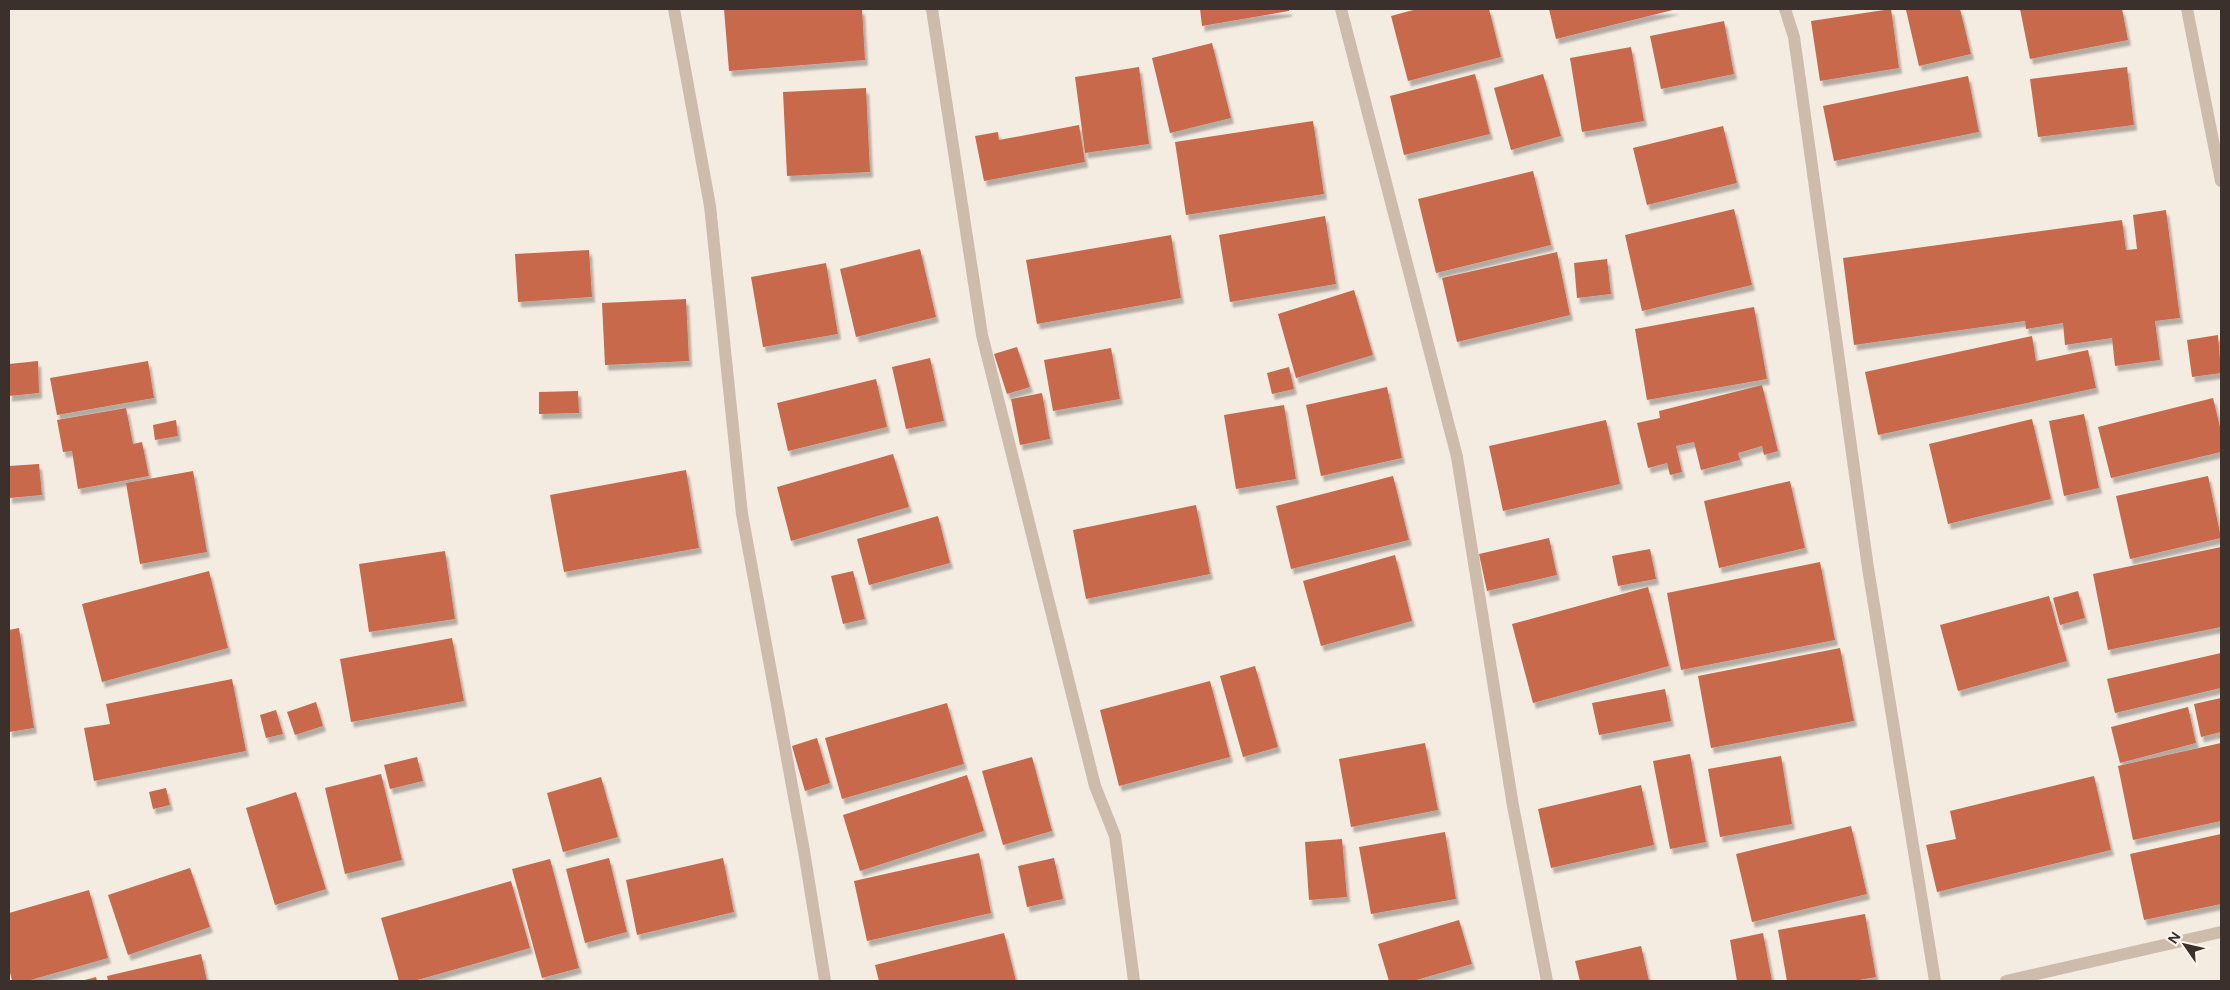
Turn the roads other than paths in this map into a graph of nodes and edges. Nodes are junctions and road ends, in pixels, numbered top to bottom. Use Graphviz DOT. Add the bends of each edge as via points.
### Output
graph roads {
  1 [pos="674,9"];
  2 [pos="932,9"];
  3 [pos="1341,9"];
  4 [pos="1785,9"];
  5 [pos="2187,9"];
  6 [pos="2221,181"];
  7 [pos="2221,932"];
  8 [pos="825,981"];
  9 [pos="1134,981"];
  10 [pos="1547,981"];
  11 [pos="1935,981"];
  12 [pos="2006,981"];
  1 -- 8 [label="street" via="710,206 742,514"];
  2 -- 9 [label="street" via="982,335 1095,786 1115,836"];
  3 -- 10 [label="street" via="1457,457 1513,806"];
  4 -- 11 [label="street" via="1794,37 1868,568"];
  5 -- 6 [label="street"];
  7 -- 12 [label="street"];
}
